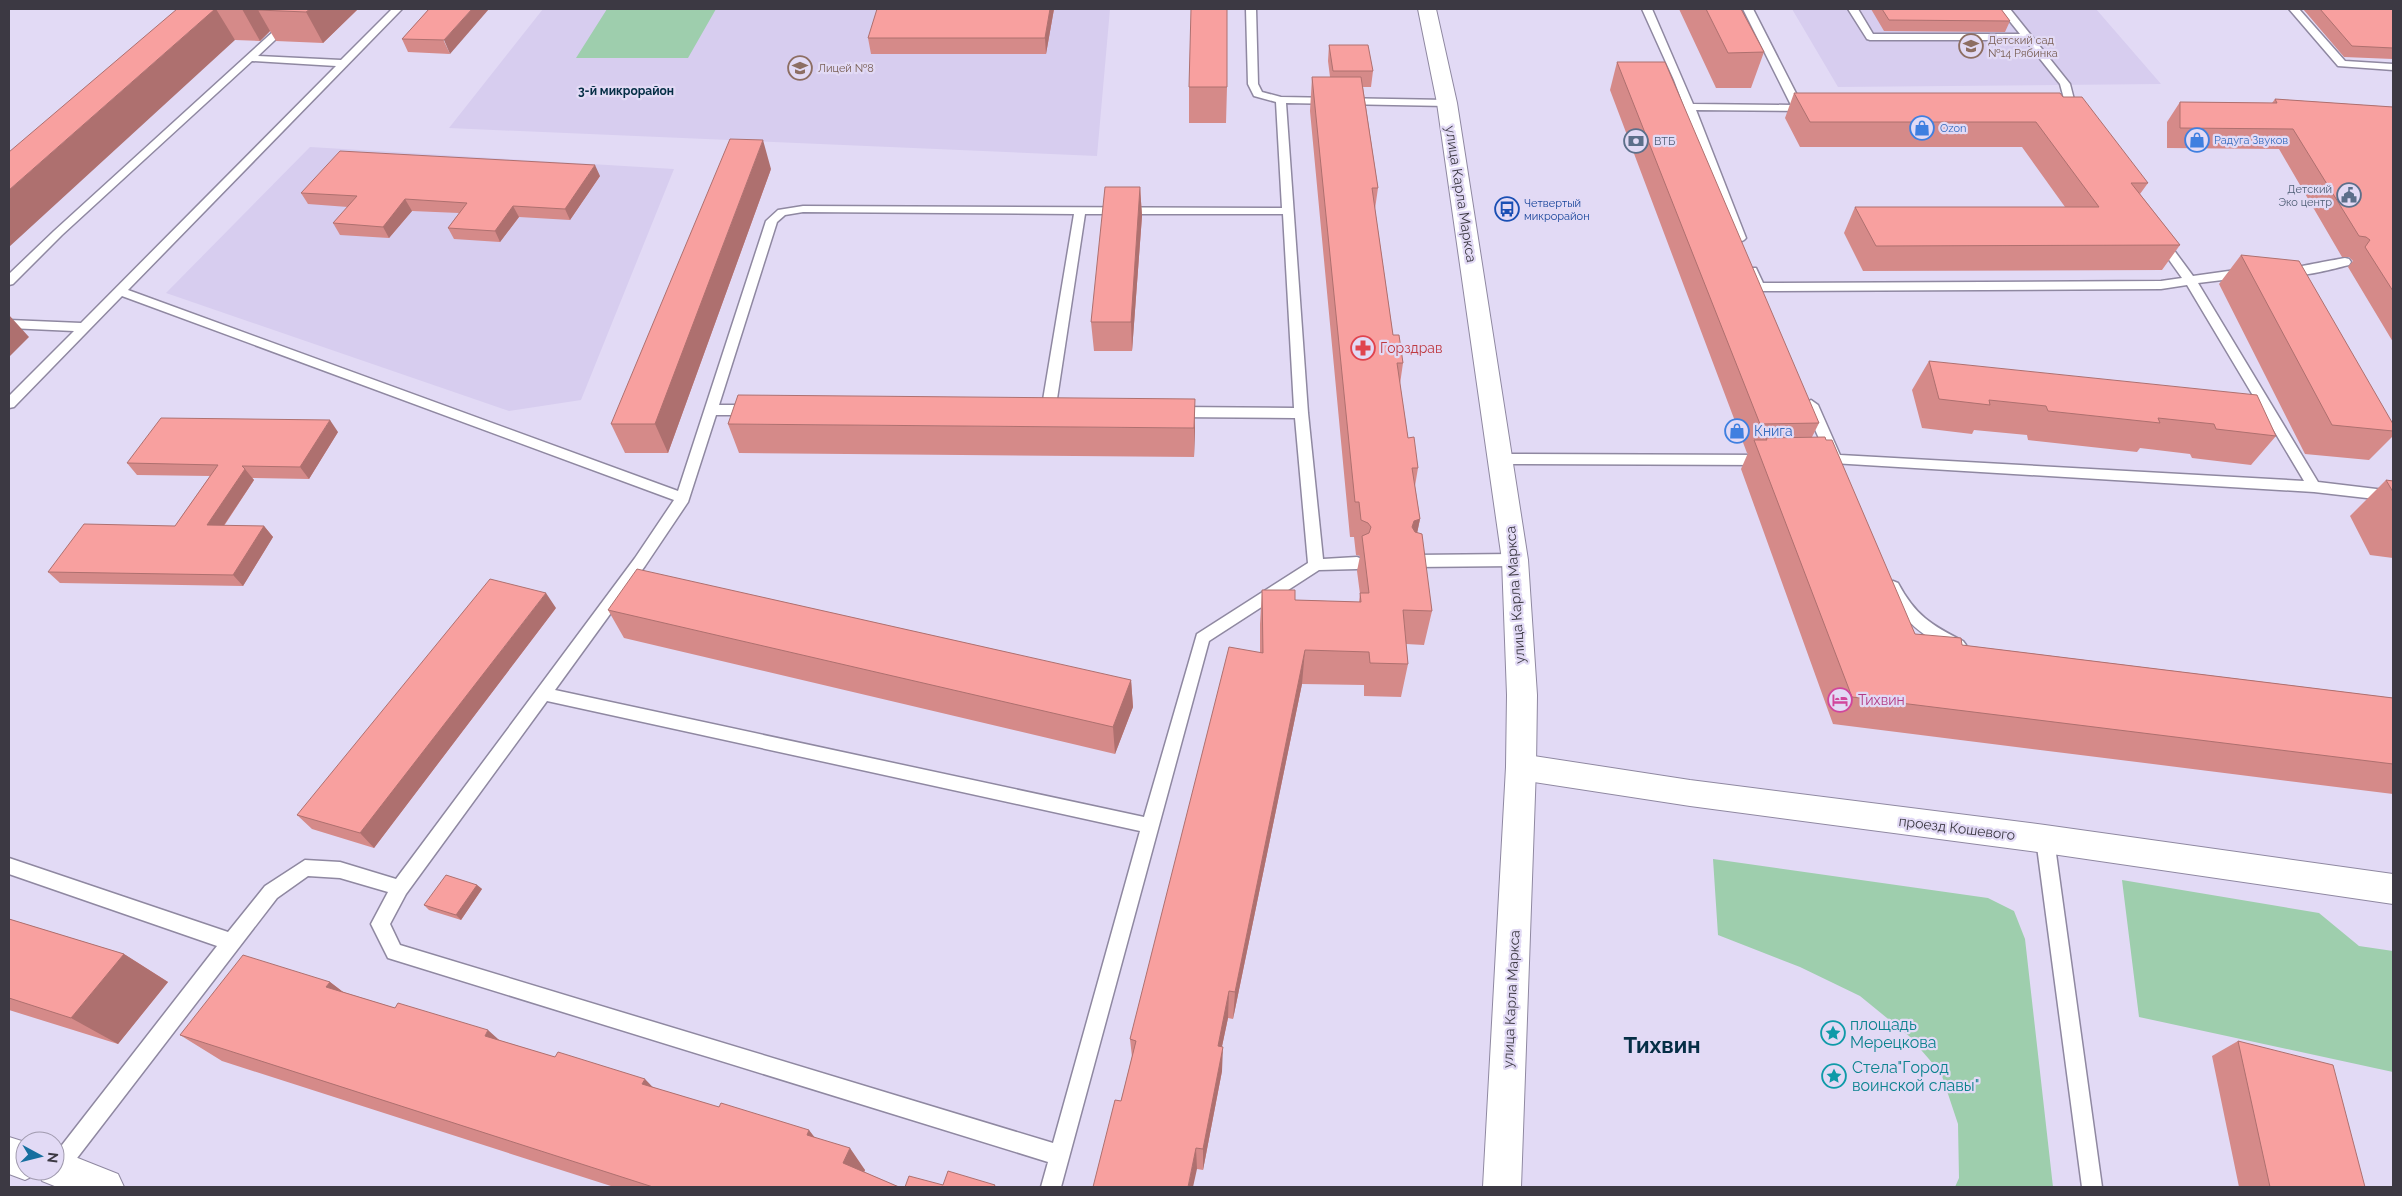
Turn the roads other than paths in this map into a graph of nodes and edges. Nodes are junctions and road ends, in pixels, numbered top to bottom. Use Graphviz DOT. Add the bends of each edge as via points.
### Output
graph roads {
  1 [pos="287,9"];
  2 [pos="397,9"];
  3 [pos="1251,9"];
  4 [pos="1427,9"];
  5 [pos="1647,9"];
  6 [pos="1748,9"];
  7 [pos="1853,9"];
  8 [pos="2004,9"];
  9 [pos="2294,9"];
  10 [pos="302,10"];
  11 [pos="2028,37"];
  12 [pos="248,58"];
  13 [pos="343,63"];
  14 [pos="2393,67"];
  15 [pos="1281,100"];
  16 [pos="1447,103"];
  17 [pos="1690,107"];
  18 [pos="1798,108"];
  19 [pos="1817,108"];
  20 [pos="2079,124"];
  21 [pos="1080,210"];
  22 [pos="1288,211"];
  23 [pos="2152,227"];
  24 [pos="2345,262"];
  25 [pos="9,281"];
  26 [pos="2191,282"];
  27 [pos="1758,287"];
  28 [pos="120,291"];
  29 [pos="1766,305"];
  30 [pos="9,324"];
  31 [pos="84,327"];
  32 [pos="1807,396"];
  33 [pos="9,404"];
  34 [pos="711,410"];
  35 [pos="761,410"];
  36 [pos="1048,412"];
  37 [pos="1165,412"];
  38 [pos="1301,413"];
  39 [pos="1502,459"];
  40 [pos="1807,459"];
  41 [pos="1835,459"];
  42 [pos="1780,460"];
  43 [pos="1843,477"];
  44 [pos="2314,487"];
  45 [pos="2393,496"];
  46 [pos="683,498"];
  47 [pos="1516,560"];
  48 [pos="1414,561"];
  49 [pos="1357,563"];
  50 [pos="1316,565"];
  51 [pos="1886,572"];
  52 [pos="1968,647"];
  53 [pos="544,694"];
  54 [pos="1521,767"];
  55 [pos="1150,826"];
  56 [pos="2044,839"];
  57 [pos="9,866"];
  58 [pos="400,888"];
  59 [pos="2393,890"];
  60 [pos="231,942"];
  61 [pos="57,1131"];
  62 [pos="1059,1155"];
  63 [pos="65,1175"];
  64 [pos="105,1187"];
  65 [pos="1052,1187"];
  66 [pos="1502,1187"];
  67 [pos="2092,1187"];
  1 -- 10 [label="lane"];
  2 -- 13 [label="lane"];
  3 -- 15 [label="lane" via="1253,84 1258,94"];
  4 -- 16 [label="main road, улица Карла Маркса"];
  5 -- 17 [label="lane"];
  6 -- 18 [label="lane"];
  7 -- 11 [label="lane" via="1870,37"];
  8 -- 11 [label="lane"];
  9 -- 14 [label="lane" via="2342,64"];
  10 -- 12 [label="lane"];
  11 -- 20 [label="lane" via="2065,84 2067,108"];
  12 -- 13 [label="lane"];
  12 -- 25 [label="lane"];
  13 -- 28 [label="lane"];
  15 -- 16 [label="lane"];
  15 -- 22 [label="lane"];
  16 -- 39 [label="main road, улица Карла Маркса"];
  17 -- 18 [label="lane"];
  17 -- 27 [label="lane"];
  18 -- 19 [label="lane"];
  21 -- 22 [label="lane"];
  21 -- 34 [label="lane" via="803,209 782,212 772,221"];
  21 -- 36 [label="lane"];
  22 -- 38 [label="lane"];
  23 -- 26 [label="lane"];
  24 -- 26 [label="lane" via="2299,276 2223,274"];
  26 -- 27 [label="lane" via="2151,285"];
  26 -- 44 [label="lane"];
  27 -- 29 [label="lane"];
  28 -- 31 [label="lane"];
  28 -- 46 [label="lane"];
  30 -- 31 [label="lane"];
  31 -- 33 [label="lane"];
  32 -- 41 [label="lane"];
  34 -- 35 [label="lane"];
  34 -- 46 [label="lane"];
  37 -- 38 [label="lane"];
  38 -- 50 [label="lane"];
  39 -- 42 [label="lane"];
  39 -- 47 [label="main road, улица Карла Маркса"];
  40 -- 41 [label="lane"];
  41 -- 43 [label="lane"];
  41 -- 44 [label="lane"];
  44 -- 45 [label="lane"];
  46 -- 53 [label="lane"];
  47 -- 48 [label="lane"];
  47 -- 54 [label="main road, улица Карла Маркса" via="1522,695"];
  49 -- 50 [label="lane"];
  50 -- 55 [label="lane" via="1202,638"];
  51 -- 52 [label="lane" via="1898,598 1920,626"];
  53 -- 55 [label="lane"];
  53 -- 58 [label="lane"];
  54 -- 56 [label="main road, проезд Кошевого"];
  54 -- 66 [label="main road, улица Карла Маркса"];
  55 -- 62 [label="lane"];
  56 -- 59 [label="main road, проезд Кошевого"];
  56 -- 67 [label="lane"];
  57 -- 60 [label="lane"];
  58 -- 60 [label="lane" via="340,870 305,868 271,892"];
  58 -- 62 [label="lane" via="380,924 394,952"];
  60 -- 61 [label="lane"];
  62 -- 65 [label="lane"];
  63 -- 64 [label="main road"];
}
